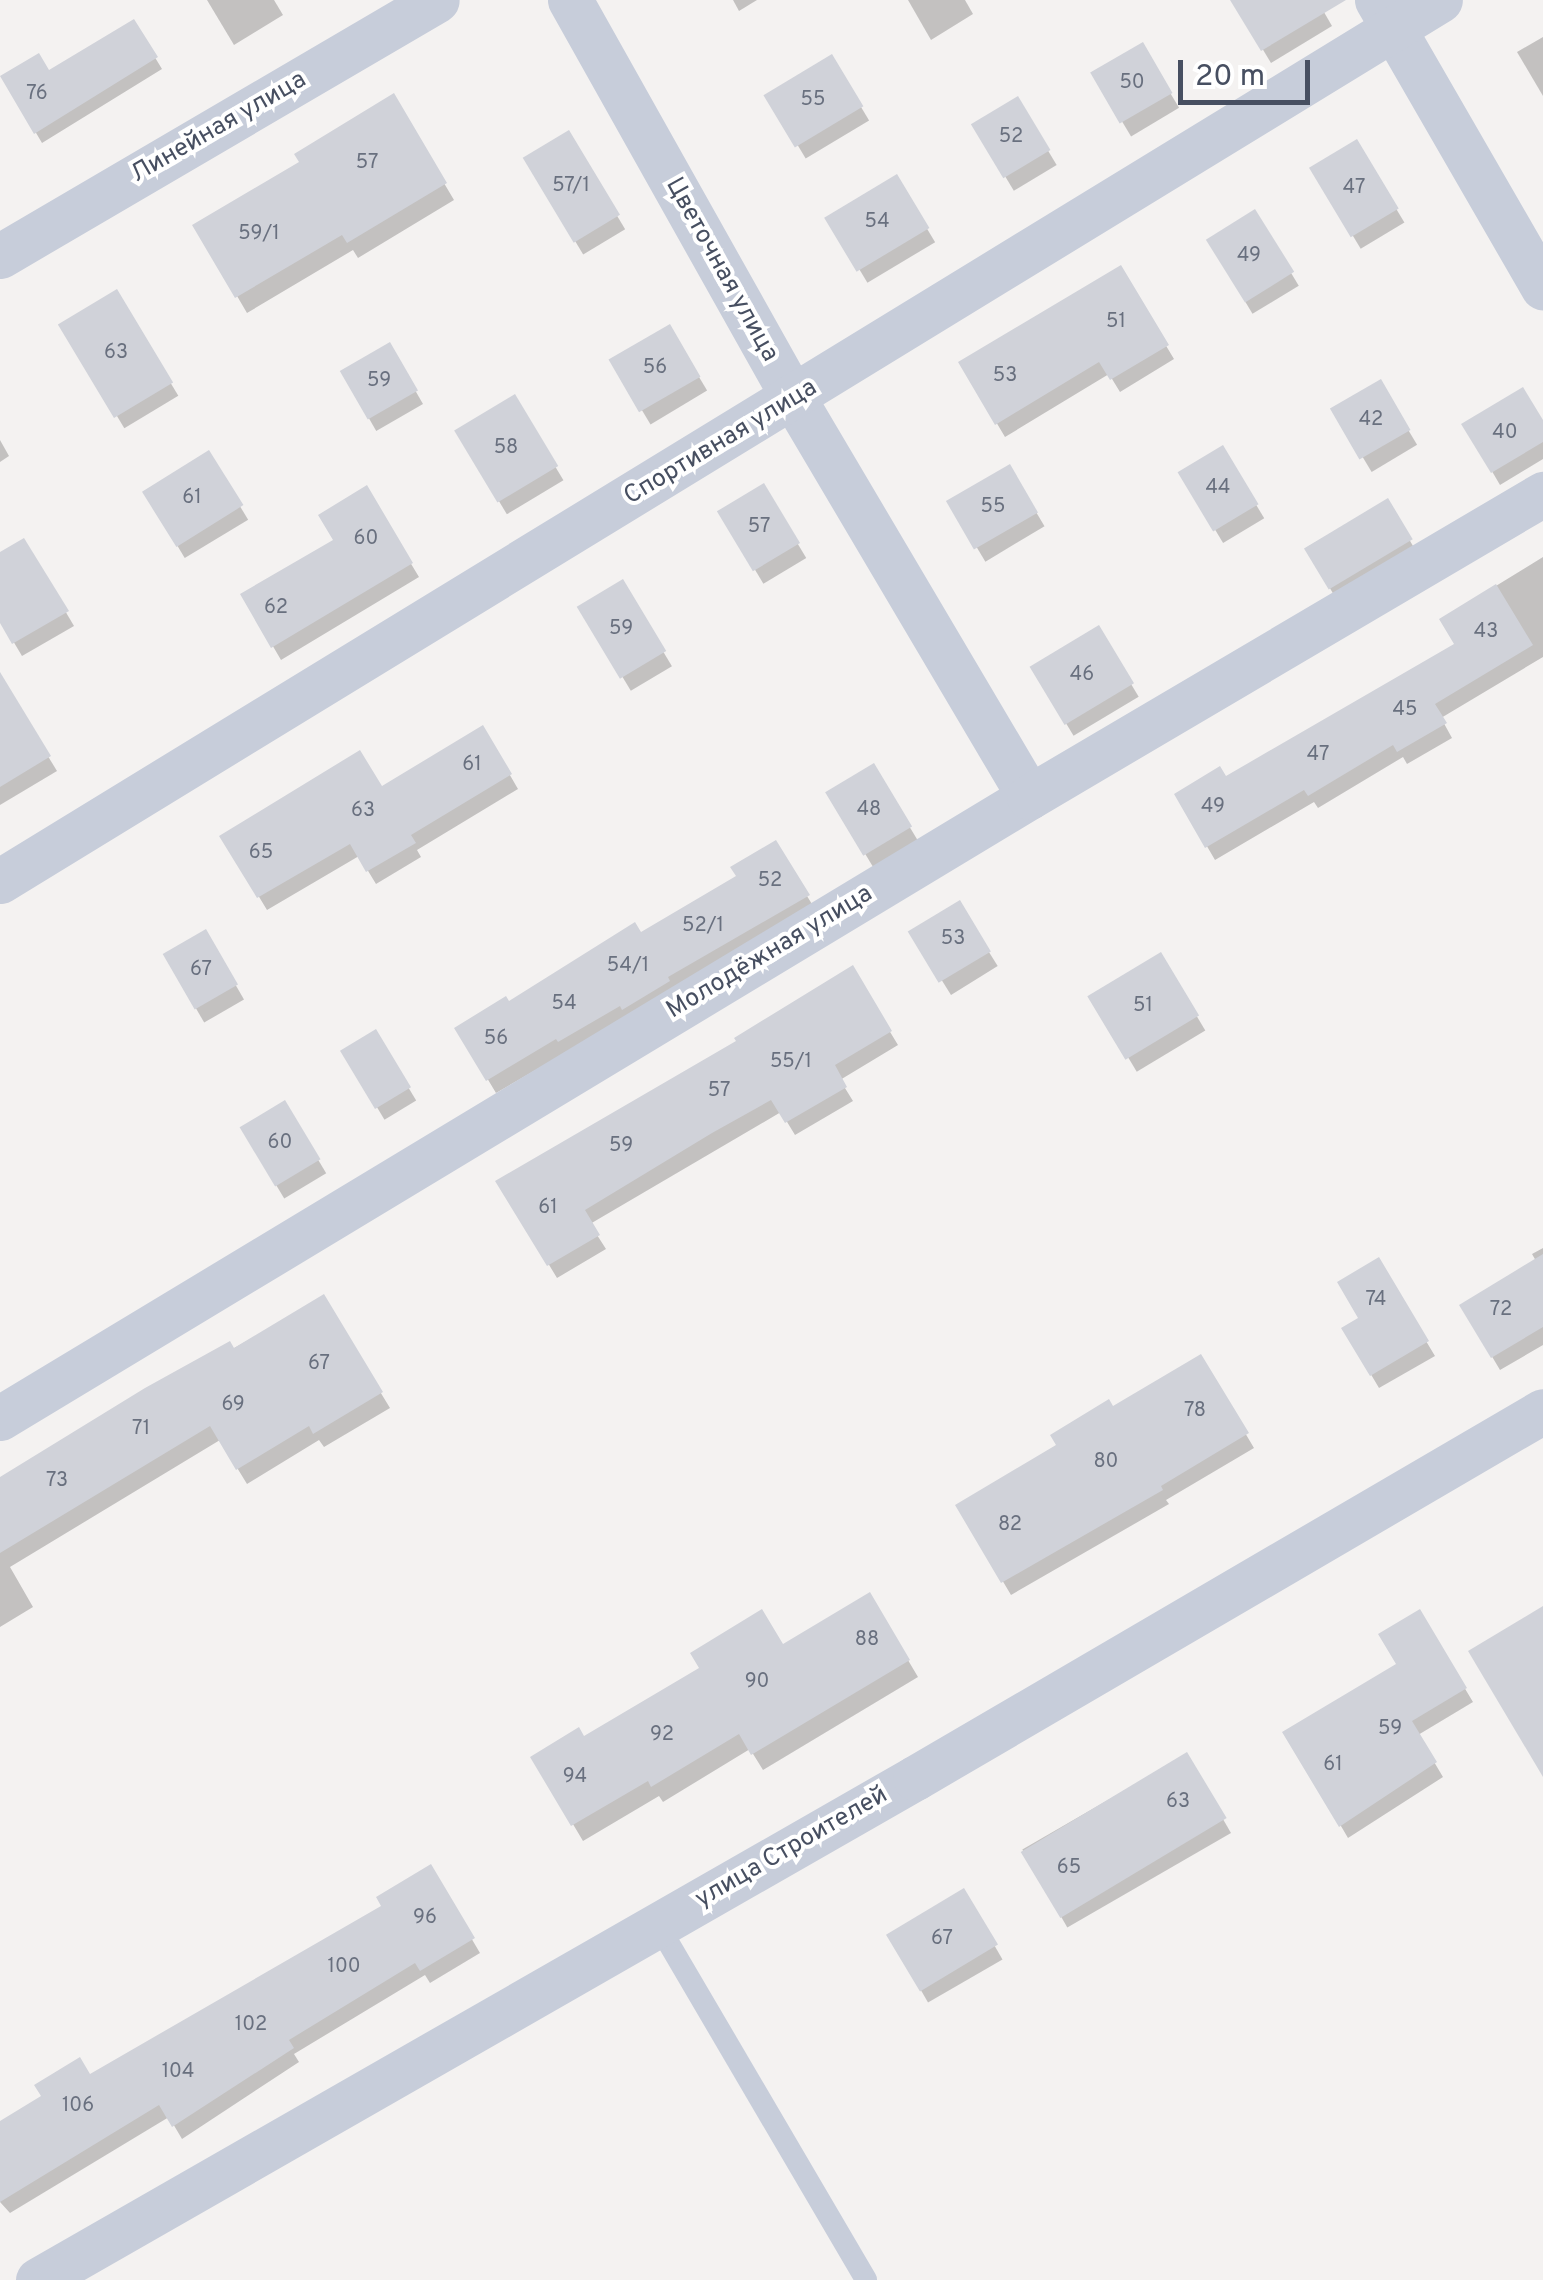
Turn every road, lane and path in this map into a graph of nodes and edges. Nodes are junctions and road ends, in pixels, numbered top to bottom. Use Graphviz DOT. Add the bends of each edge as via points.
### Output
graph roads {
  1 [pos="438,0"];
  2 [pos="570,0"];
  3 [pos="1440,0"];
  4 [pos="1386,14"];
  5 [pos="0,256"];
  6 [pos="1543,286"];
  7 [pos="794,399"];
  8 [pos="1543,494"];
  9 [pos="1028,797"];
  10 [pos="0,881"];
  11 [pos="1543,1411"];
  12 [pos="0,1418"];
  13 [pos="658,1925"];
  14 [pos="38,2280"];
  15 [pos="866,2280"];
  1 -- 5 [label="street, Линейная улица"];
  2 -- 7 [label="street, Цветочная улица"];
  3 -- 4 [label="street, Спортивная улица"];
  4 -- 6 [label="street"];
  4 -- 7 [label="street, Спортивная улица"];
  7 -- 9 [label="street, Цветочная улица"];
  7 -- 10 [label="street, Спортивная улица"];
  8 -- 9 [label="street, Молодёжная улица"];
  9 -- 12 [label="street, Молодёжная улица"];
  11 -- 13 [label="street, улица Строителей"];
  13 -- 14 [label="street, улица Строителей"];
  13 -- 15 [label="lane"];
}
